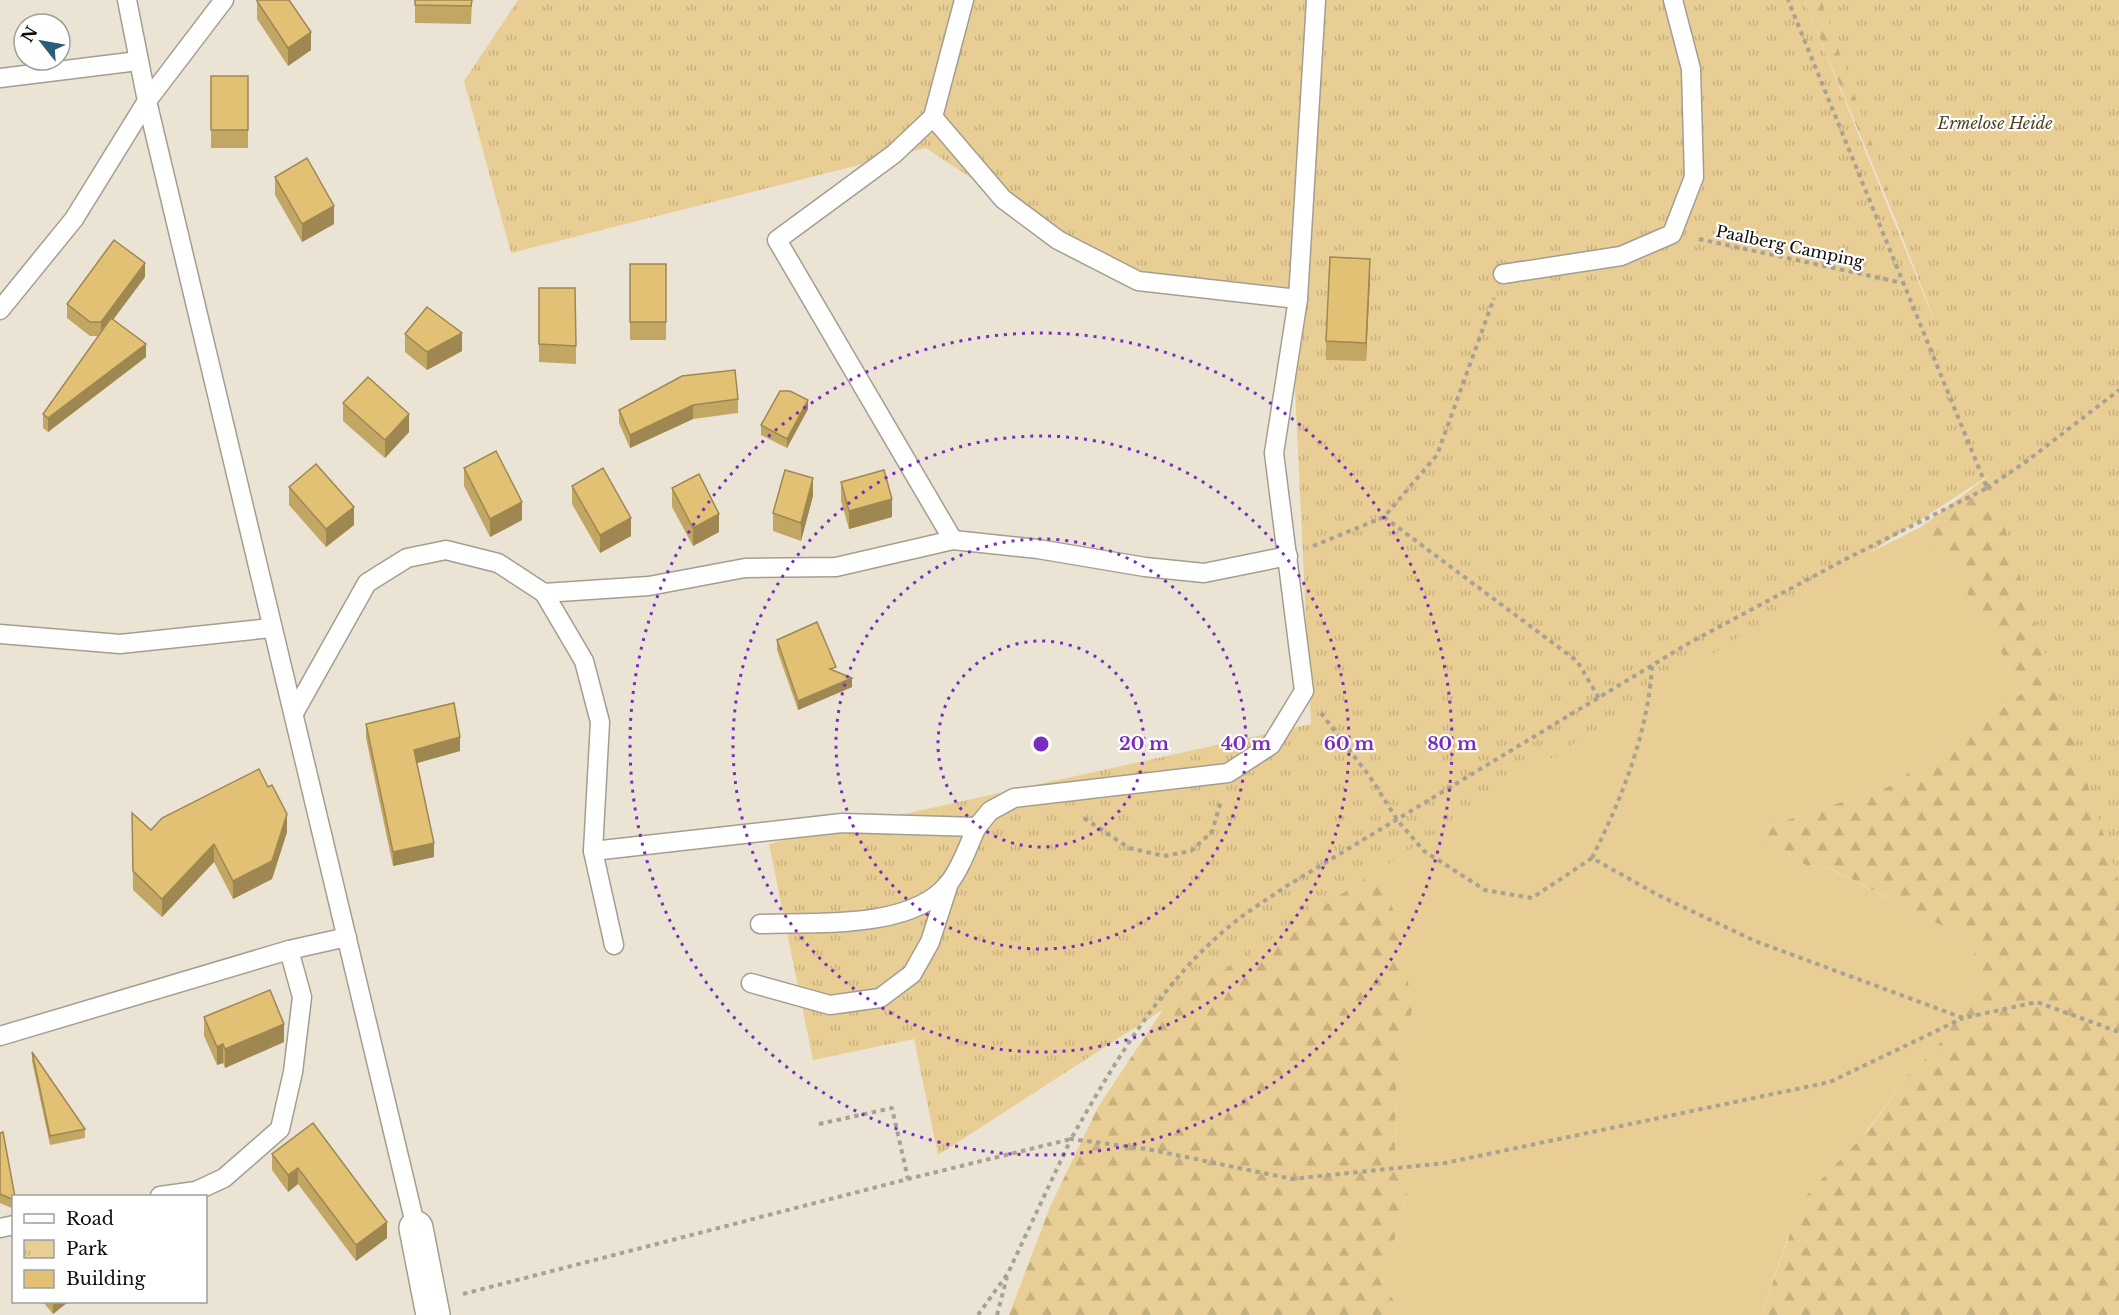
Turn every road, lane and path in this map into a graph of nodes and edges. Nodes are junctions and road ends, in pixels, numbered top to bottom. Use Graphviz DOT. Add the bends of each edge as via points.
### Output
graph roads {
  1 [pos="127,0"];
  2 [pos="224,0"];
  3 [pos="964,0"];
  4 [pos="1316,0"];
  5 [pos="1673,0"];
  6 [pos="1788,0"];
  7 [pos="138,61"];
  8 [pos="0,78"];
  9 [pos="147,101"];
  10 [pos="933,117"];
  11 [pos="1672,234"];
  12 [pos="1503,274"];
  13 [pos="1903,283"];
  14 [pos="1298,299"];
  15 [pos="0,309"];
  16 [pos="2119,390"];
  17 [pos="1987,488"];
  18 [pos="1384,518"];
  19 [pos="953,540"];
  20 [pos="1288,556"];
  21 [pos="544,594"];
  22 [pos="271,628"];
  23 [pos="0,634"];
  24 [pos="1652,665"];
  25 [pos="1305,691"];
  26 [pos="1599,698"];
  27 [pos="294,713"];
  28 [pos="1228,773"];
  29 [pos="1048,794"];
  30 [pos="1398,821"];
  31 [pos="977,827"];
  32 [pos="593,851"];
  33 [pos="1592,858"];
  34 [pos="949,883"];
  35 [pos="760,924"];
  36 [pos="346,936"];
  37 [pos="614,945"];
  38 [pos="289,950"];
  39 [pos="750,983"];
  40 [pos="1962,1018"];
  41 [pos="2119,1032"];
  42 [pos="0,1036"];
  43 [pos="819,1124"];
  44 [pos="1071,1139"];
  45 [pos="908,1179"];
  46 [pos="172,1195"];
  47 [pos="416,1228"];
  48 [pos="1008,1273"];
  49 [pos="432,1309"];
  50 [pos="978,1315"];
  51 [pos="997,1315"];
  1 -- 7 [label="lane"];
  2 -- 9 [label="lane"];
  3 -- 10 [label="lane"];
  4 -- 14 [label="lane"];
  5 -- 11 [label="lane" via="1690,69 1694,177"];
  6 -- 13 [label="path"];
  7 -- 8 [label="lane"];
  7 -- 9 [label="lane"];
  9 -- 15 [label="lane" via="74,219"];
  9 -- 22 [label="lane"];
  10 -- 14 [label="lane" via="1003,199 1058,240 1138,281"];
  10 -- 19 [label="lane" via="894,154 777,240"];
  11 -- 12 [label="lane" via="1622,256"];
  11 -- 13 [label="path, Paalberg Camping"];
  12 -- 18 [label="path" via="1437,454"];
  13 -- 17 [label="path"];
  14 -- 20 [label="lane" via="1274,453"];
  16 -- 17 [label="path"];
  17 -- 24 [label="path" via="1832,566"];
  18 -- 20 [label="path"];
  18 -- 26 [label="path" via="1577,661"];
  19 -- 20 [label="lane" via="1204,573"];
  19 -- 21 [label="lane" via="836,567 745,568 649,586"];
  20 -- 25 [label="lane"];
  21 -- 27 [label="lane" via="498,562 446,550 407,558 367,583"];
  21 -- 32 [label="lane" via="584,661 600,722"];
  22 -- 23 [label="lane" via="120,644"];
  22 -- 27 [label="lane"];
  24 -- 26 [label="path"];
  24 -- 33 [label="path" via="1650,702 1617,808"];
  25 -- 28 [label="lane" via="1271,745"];
  25 -- 30 [label="path"];
  26 -- 30 [label="path"];
  27 -- 36 [label="lane"];
  28 -- 29 [label="lane"];
  28 -- 29 [label="path" via="1212,832 1191,851 1164,856 1129,848"];
  29 -- 31 [label="lane" via="1014,798 990,811"];
  30 -- 33 [label="path" via="1424,850 1485,890 1532,898"];
  30 -- 44 [label="path" via="1285,887 1226,928 1196,957 1108,1075"];
  31 -- 32 [label="lane" via="842,823"];
  31 -- 34 [label="lane"];
  32 -- 37 [label="lane"];
  33 -- 40 [label="path" via="1658,895 1755,941"];
  34 -- 35 [label="lane" via="931,902 871,921"];
  34 -- 39 [label="lane" via="930,942 912,974 880,998 830,1005"];
  36 -- 38 [label="lane"];
  36 -- 47 [label="lane"];
  38 -- 42 [label="lane"];
  38 -- 46 [label="lane" via="302,997 293,1072 280,1129 224,1178 196,1191"];
  40 -- 41 [label="path" via="2037,1002"];
  40 -- 44 [label="path" via="1830,1082 1444,1163 1292,1179 1147,1149"];
  43 -- 45 [label="path" via="892,1108"];
  44 -- 45 [label="path"];
  44 -- 48 [label="path"];
  45 -- 49 [label="path"];
  47 -- 49 [label="street"];
  48 -- 50 [label="path"];
  48 -- 51 [label="path"];
}
